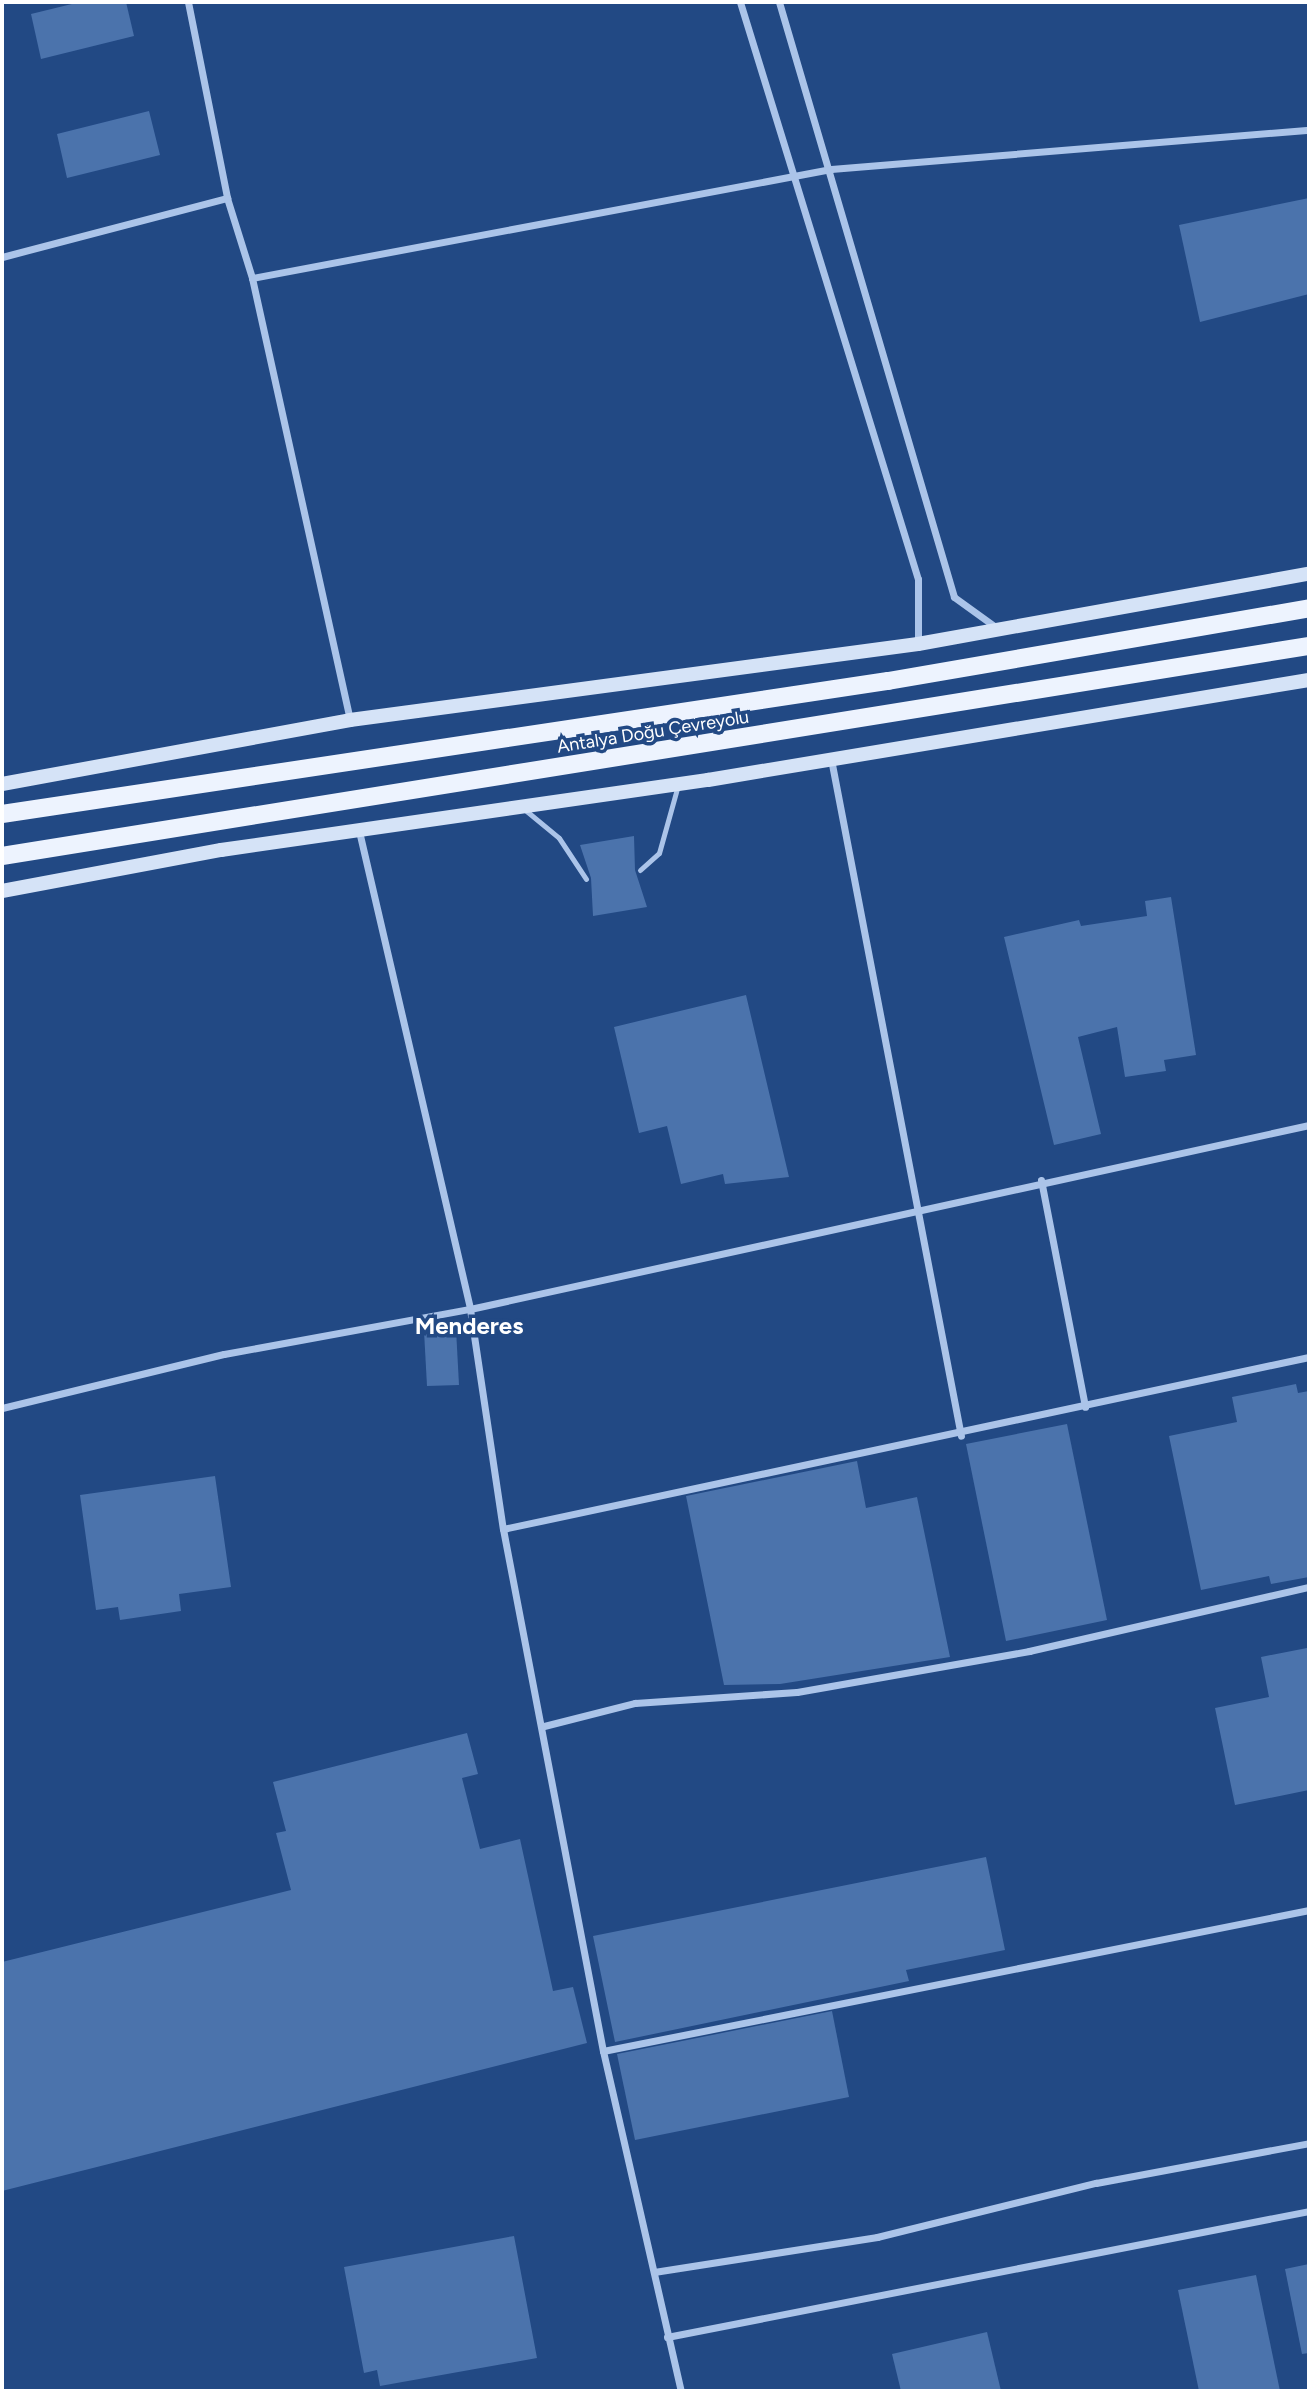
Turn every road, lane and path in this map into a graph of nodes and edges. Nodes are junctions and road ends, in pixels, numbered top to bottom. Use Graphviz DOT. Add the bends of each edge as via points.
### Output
graph roads {
  1 [pos="188,2"];
  2 [pos="740,2"];
  3 [pos="779,2"];
  4 [pos="1309,130"];
  5 [pos="831,169"];
  6 [pos="793,177"];
  7 [pos="227,198"];
  8 [pos="2,257"];
  9 [pos="252,278"];
  10 [pos="1309,574"];
  11 [pos="1309,608"];
  12 [pos="1000,630"];
  13 [pos="918,644"];
  14 [pos="1309,646"];
  15 [pos="1309,680"];
  16 [pos="350,720"];
  17 [pos="831,758"];
  18 [pos="2,784"];
  19 [pos="678,784"];
  20 [pos="522,807"];
  21 [pos="2,814"];
  22 [pos="359,830"];
  23 [pos="2,856"];
  24 [pos="640,870"];
  25 [pos="586,879"];
  26 [pos="2,891"];
  27 [pos="1309,1125"];
  28 [pos="1041,1181"];
  29 [pos="920,1207"];
  30 [pos="470,1309"];
  31 [pos="1309,1356"];
  32 [pos="1085,1407"];
  33 [pos="2,1408"];
  34 [pos="961,1436"];
  35 [pos="503,1529"];
  36 [pos="1309,1587"];
  37 [pos="544,1726"];
  38 [pos="1309,1910"];
  39 [pos="603,2051"];
  40 [pos="1309,2143"];
  41 [pos="1309,2211"];
  42 [pos="654,2272"];
  43 [pos="667,2337"];
  44 [pos="681,2391"];
  1 -- 7 [label="street"];
  2 -- 6 [label="street"];
  3 -- 5 [label="street"];
  4 -- 5 [label="street"];
  5 -- 6 [label="street"];
  5 -- 12 [label="street" via="954,597"];
  6 -- 9 [label="street"];
  6 -- 13 [label="street" via="918,579"];
  7 -- 8 [label="street"];
  7 -- 9 [label="street"];
  9 -- 16 [label="street"];
  10 -- 12 [label="street"];
  11 -- 21 [label="main road, Antalya Doğu Çevreyolu" via="888,681"];
  12 -- 13 [label="street"];
  13 -- 16 [label="street"];
  14 -- 23 [label="main road, Antalya Doğu Çevreyolu"];
  15 -- 17 [label="street"];
  16 -- 18 [label="street"];
  17 -- 19 [label="street"];
  17 -- 29 [label="street"];
  19 -- 20 [label="street"];
  19 -- 24 [label="lane" via="659,853"];
  20 -- 22 [label="street"];
  20 -- 25 [label="lane" via="559,838"];
  22 -- 26 [label="street"];
  22 -- 30 [label="street"];
  27 -- 28 [label="street"];
  28 -- 29 [label="street"];
  28 -- 32 [label="street"];
  29 -- 30 [label="street"];
  29 -- 34 [label="street"];
  30 -- 33 [label="street" via="224,1354"];
  30 -- 35 [label="street"];
  31 -- 32 [label="street"];
  32 -- 34 [label="street"];
  34 -- 35 [label="street"];
  35 -- 37 [label="street"];
  36 -- 37 [label="street" via="1029,1651 797,1692 635,1703"];
  37 -- 39 [label="street"];
  38 -- 39 [label="street"];
  39 -- 42 [label="street"];
  40 -- 42 [label="street" via="1096,2183 877,2237"];
  41 -- 43 [label="street"];
  42 -- 43 [label="street"];
  43 -- 44 [label="street"];
}
